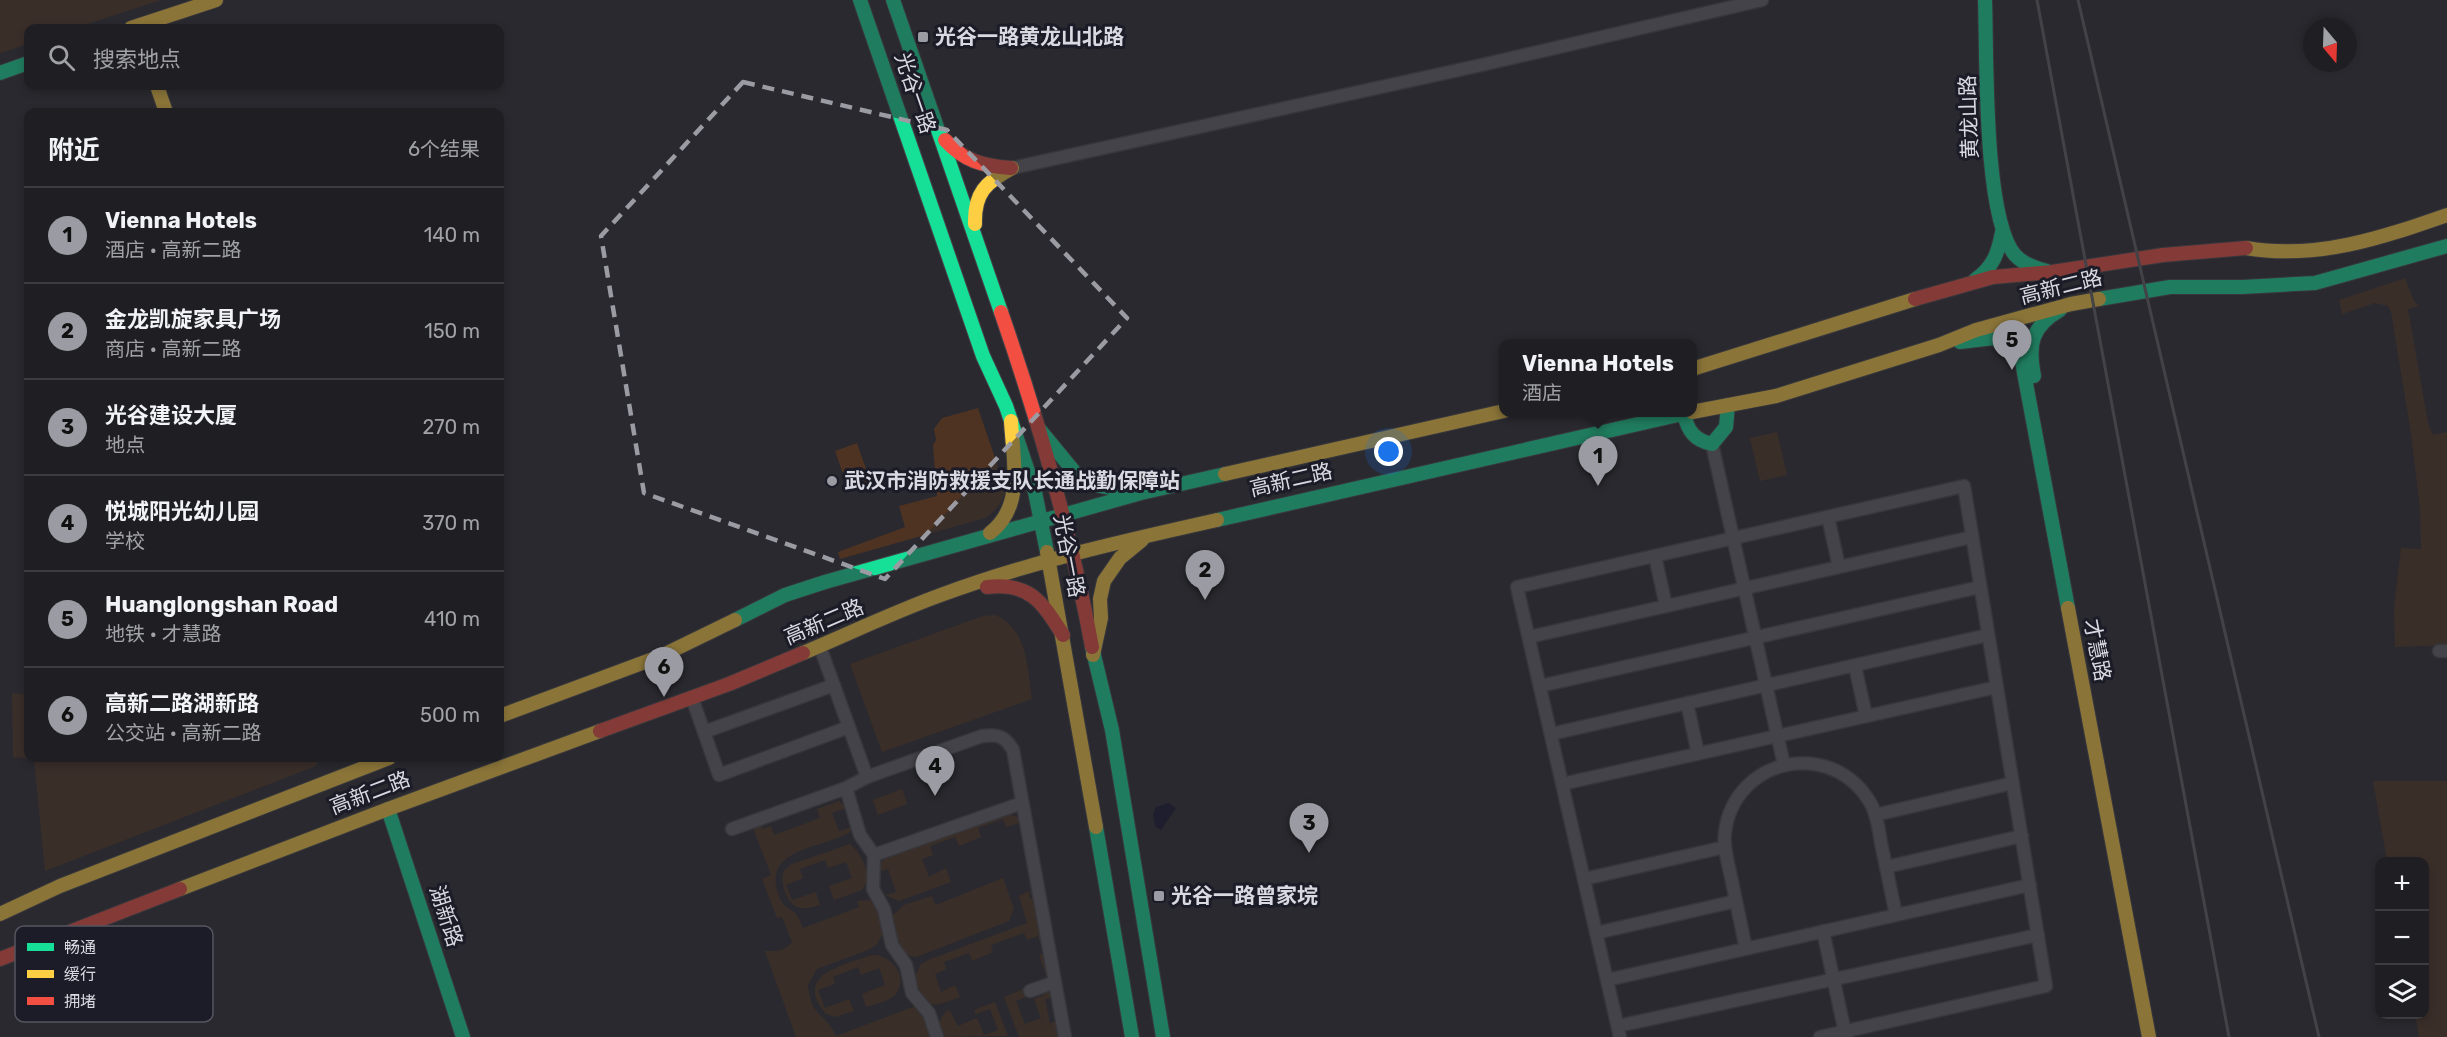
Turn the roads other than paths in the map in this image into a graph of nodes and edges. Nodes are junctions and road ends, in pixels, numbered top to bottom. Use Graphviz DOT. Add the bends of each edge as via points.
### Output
graph roads {
  1 [pos="216,0"];
  2 [pos="860,0"];
  3 [pos="893,0"];
  4 [pos="1762,0"];
  5 [pos="1985,0"];
  6 [pos="147,24"];
  7 [pos="24,64"];
  8 [pos="0,73"];
  9 [pos="158,90"];
  10 [pos="165,108"];
  11 [pos="940,134"];
  12 [pos="1012,168"];
  13 [pos="2447,215"];
  14 [pos="2002,232"];
  15 [pos="976,239"];
  16 [pos="2447,246"];
  17 [pos="2052,272"];
  18 [pos="1964,287"];
  19 [pos="2071,304"];
  20 [pos="1939,345"];
  21 [pos="1697,367"];
  22 [pos="1728,405"];
  23 [pos="1697,411"];
  24 [pos="1499,412"];
  25 [pos="1671,417"];
  26 [pos="1689,417"];
  27 [pos="1011,421"];
  28 [pos="1040,430"];
  29 [pos="1712,444"];
  30 [pos="1141,493"];
  31 [pos="1064,514"];
  32 [pos="1828,517"];
  33 [pos="1041,520"];
  34 [pos="1150,535"];
  35 [pos="986,537"];
  36 [pos="1972,537"];
  37 [pos="1733,538"];
  38 [pos="1073,554"];
  39 [pos="1655,556"];
  40 [pos="1048,561"];
  41 [pos="1839,567"];
  42 [pos="1744,588"];
  43 [pos="1980,588"];
  44 [pos="937,596"];
  45 [pos="1666,606"];
  46 [pos="1063,635"];
  47 [pos="1988,635"];
  48 [pos="1529,637"];
  49 [pos="1756,638"];
  50 [pos="820,647"];
  51 [pos="1093,655"];
  52 [pos="1855,666"];
  53 [pos="834,685"];
  54 [pos="1540,686"];
  55 [pos="1766,686"];
  56 [pos="1997,687"];
  57 [pos="692,698"];
  58 [pos="1687,704"];
  59 [pos="504,715"];
  60 [pos="1866,716"];
  61 [pos="849,727"];
  62 [pos="704,732"];
  63 [pos="1551,734"];
  64 [pos="1778,736"];
  65 [pos="1698,754"];
  66 [pos="370,762"];
  67 [pos="1784,765"];
  68 [pos="867,777"];
  69 [pos="2013,783"];
  70 [pos="1562,784"];
  71 [pos="846,788"];
  72 [pos="1022,803"];
  73 [pos="388,809"];
  74 [pos="1875,814"];
  75 [pos="732,829"];
  76 [pos="2022,836"];
  77 [pos="1725,847"];
  78 [pos="873,855"];
  79 [pos="1886,867"];
  80 [pos="1584,879"];
  81 [pos="2030,885"];
  82 [pos="1736,901"];
  83 [pos="0,914"];
  84 [pos="1896,915"];
  85 [pos="85,926"];
  86 [pos="1823,931"];
  87 [pos="1596,933"];
  88 [pos="2038,935"];
  89 [pos="1746,949"];
  90 [pos="15,953"];
  91 [pos="0,959"];
  92 [pos="1607,980"];
  93 [pos="1833,980"];
  94 [pos="1055,982"];
  95 [pos="1030,991"];
  96 [pos="1619,1032"];
  97 [pos="1845,1034"];
  98 [pos="463,1037"];
  99 [pos="937,1037"];
  100 [pos="1065,1037"];
  101 [pos="1132,1037"];
  102 [pos="1163,1037"];
  103 [pos="1820,1037"];
  104 [pos="2149,1037"];
  105 [pos="2159,1037"];
  1 -- 6 [label="main road"];
  2 -- 27 [label="main road, 光谷一路" via="983,356"];
  3 -- 11 [label="main road, 光谷一路"];
  4 -- 12 [label="street"];
  5 -- 14 [label="main road, 黄龙山路" via="1990,154"];
  7 -- 8 [label="main road"];
  9 -- 10 [label="main road"];
  11 -- 12 [label="main road" via="956,153 969,161"];
  11 -- 15 [label="main road, 光谷一路"];
  12 -- 15 [label="main road" via="989,180 979,194 974,212"];
  13 -- 17 [label="main road, 高新二路" via="2343,248 2274,253 2244,248 2163,255"];
  14 -- 17 [label="main road, 黄龙山路" via="2014,255 2031,267"];
  14 -- 18 [label="main road, 黄龙山路" via="1998,256 1989,271"];
  15 -- 28 [label="main road, 光谷一路"];
  16 -- 19 [label="main road, 高新二路" via="2315,283 2170,287"];
  17 -- 18 [label="main road, 高新二路" via="1994,277"];
  18 -- 21 [label="main road, 高新二路"];
  19 -- 20 [label="main road, 高新二路" via="1976,330"];
  19 -- 105 [label="main road, 才慧路" via="2038,325 2033,334 2031,362"];
  20 -- 22 [label="main road, 高新二路" via="1776,396"];
  20 -- 104 [label="main road, 才慧路" via="1994,338 2022,362"];
  22 -- 23 [label="main road, 高新二路"];
  22 -- 29 [label="main road" via="1727,428"];
  24 -- 30 [label="main road, 高新二路"];
  25 -- 34 [label="main road, 高新二路"];
  26 -- 29 [label="main road" via="1690,435 1699,442"];
  27 -- 33 [label="main road, 光谷一路"];
  27 -- 35 [label="main road" via="1012,503 1003,523"];
  28 -- 30 [label="main road" via="1077,475 1090,484"];
  28 -- 31 [label="main road, 光谷一路"];
  29 -- 37 [label="street"];
  30 -- 31 [label="main road, 高新二路"];
  31 -- 33 [label="main road, 高新二路"];
  31 -- 38 [label="main road, 光谷一路"];
  32 -- 36 [label="street" via="1964,486"];
  32 -- 37 [label="street"];
  32 -- 41 [label="street"];
  33 -- 35 [label="main road, 高新二路"];
  33 -- 40 [label="main road, 光谷一路"];
  34 -- 38 [label="main road, 高新二路"];
  34 -- 51 [label="main road" via="1127,549 1105,579"];
  35 -- 59 [label="main road, 高新二路" via="785,595 661,656"];
  36 -- 41 [label="street"];
  36 -- 43 [label="street"];
  37 -- 39 [label="street"];
  37 -- 42 [label="street"];
  38 -- 40 [label="main road, 高新二路"];
  38 -- 51 [label="main road, 光谷一路"];
  39 -- 45 [label="street"];
  39 -- 48 [label="street" via="1517,587"];
  40 -- 44 [label="main road, 高新二路"];
  40 -- 46 [label="main road, 光谷一路"];
  41 -- 42 [label="street"];
  42 -- 45 [label="street"];
  42 -- 49 [label="street"];
  43 -- 47 [label="street"];
  43 -- 49 [label="street"];
  44 -- 46 [label="main road" via="1001,584 1023,588 1040,600"];
  44 -- 50 [label="main road, 高新二路"];
  45 -- 48 [label="street"];
  46 -- 101 [label="main road, 光谷一路"];
  47 -- 52 [label="street"];
  47 -- 56 [label="street"];
  48 -- 54 [label="street"];
  49 -- 54 [label="street"];
  49 -- 55 [label="street"];
  50 -- 53 [label="street"];
  50 -- 57 [label="main road, 高新二路"];
  51 -- 102 [label="main road, 光谷一路" via="1112,730"];
  52 -- 55 [label="street"];
  52 -- 60 [label="street"];
  53 -- 61 [label="street"];
  53 -- 62 [label="street"];
  54 -- 63 [label="street"];
  55 -- 58 [label="street"];
  55 -- 64 [label="street"];
  56 -- 60 [label="street"];
  56 -- 69 [label="street"];
  57 -- 62 [label="street"];
  57 -- 73 [label="main road, 高新二路"];
  58 -- 63 [label="street"];
  58 -- 65 [label="street"];
  60 -- 64 [label="street"];
  61 -- 62 [label="street" via="719,775"];
  61 -- 68 [label="street"];
  63 -- 70 [label="street"];
  64 -- 65 [label="street"];
  64 -- 67 [label="street"];
  65 -- 70 [label="street"];
  66 -- 83 [label="main road, 高新二路" via="60,886"];
  67 -- 74 [label="street" via="1808,763 1840,773 1864,794"];
  67 -- 77 [label="street" via="1763,773 1741,793 1726,822"];
  68 -- 71 [label="street"];
  68 -- 72 [label="street" via="996,734 1014,750"];
  69 -- 74 [label="street"];
  69 -- 76 [label="street"];
  70 -- 80 [label="street"];
  71 -- 75 [label="street"];
  71 -- 78 [label="street" via="860,834"];
  72 -- 78 [label="street"];
  72 -- 94 [label="street"];
  73 -- 85 [label="main road, 高新二路"];
  73 -- 98 [label="main road, 湖新路"];
  74 -- 79 [label="street"];
  76 -- 79 [label="street"];
  76 -- 81 [label="street"];
  77 -- 80 [label="street"];
  77 -- 82 [label="street"];
  78 -- 99 [label="street" via="873,889 884,909 892,945 906,965 912,993 929,1013"];
  79 -- 84 [label="street"];
  80 -- 87 [label="street"];
  81 -- 84 [label="street"];
  81 -- 88 [label="street"];
  82 -- 87 [label="street"];
  82 -- 89 [label="street"];
  84 -- 86 [label="street"];
  86 -- 89 [label="street"];
  86 -- 93 [label="street"];
  87 -- 92 [label="street"];
  88 -- 93 [label="street"];
  88 -- 97 [label="street" via="2046,986"];
  89 -- 92 [label="street"];
  90 -- 91 [label="main road, 高新二路"];
  92 -- 96 [label="street"];
  93 -- 96 [label="street"];
  93 -- 97 [label="street"];
  94 -- 95 [label="street"];
  94 -- 100 [label="street"];
  97 -- 103 [label="street"];
}
